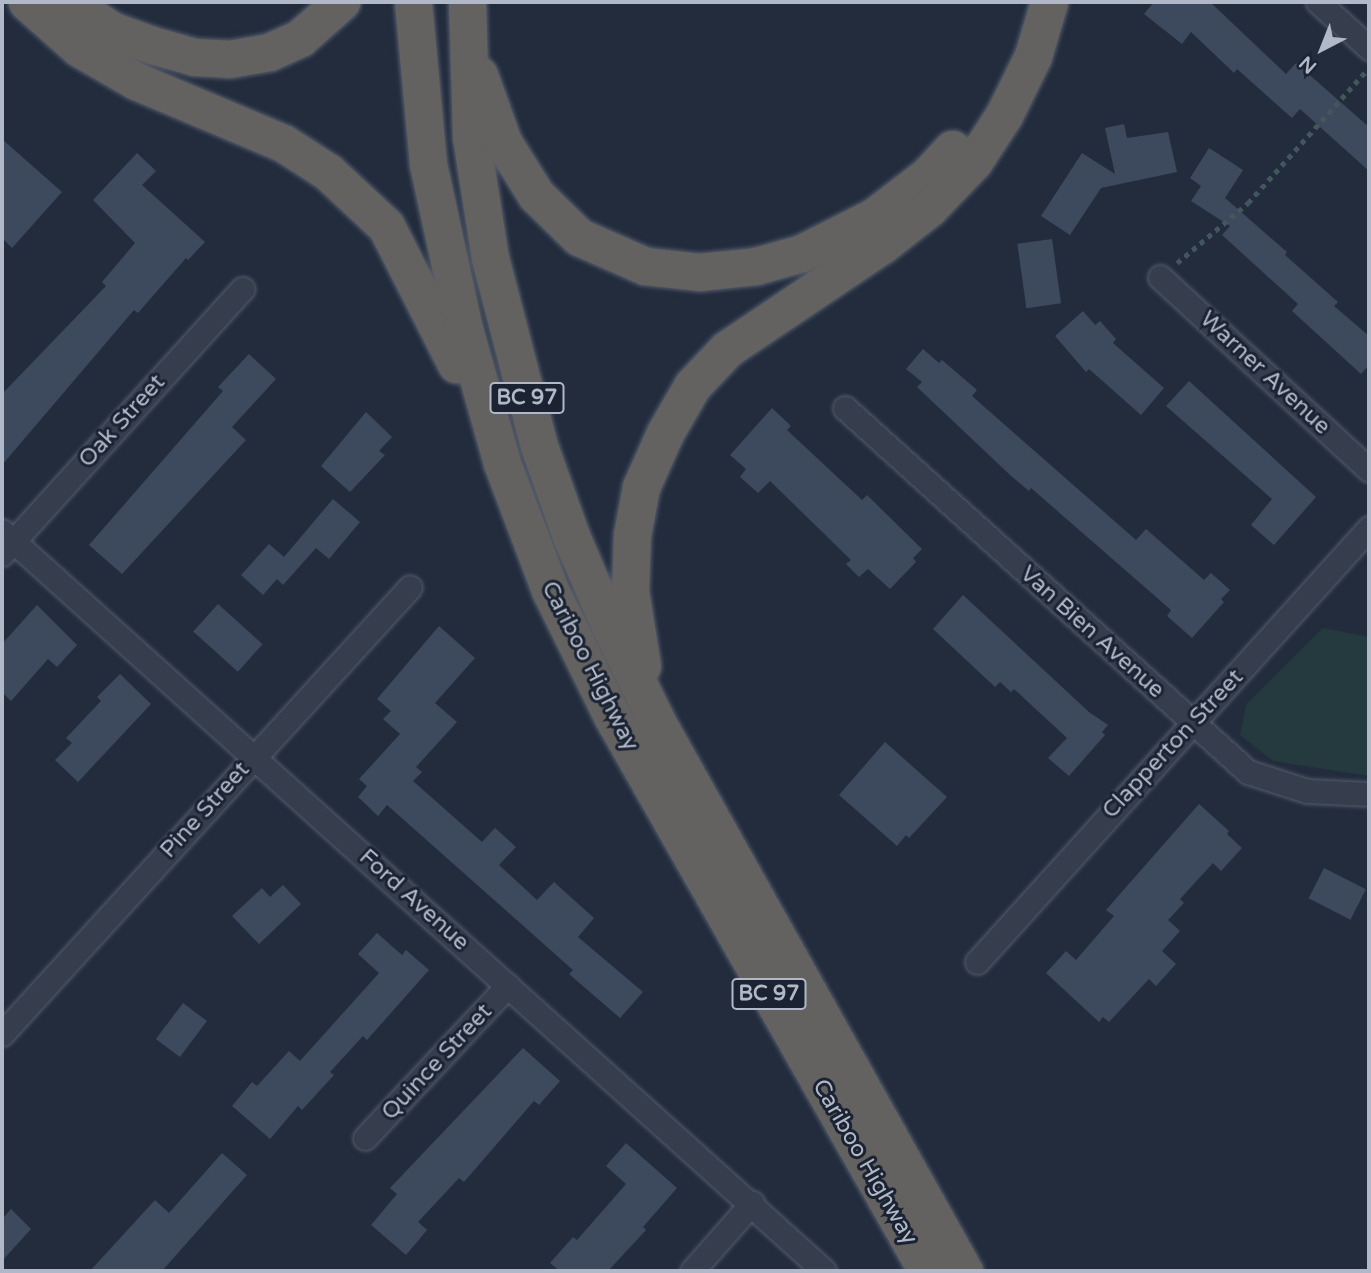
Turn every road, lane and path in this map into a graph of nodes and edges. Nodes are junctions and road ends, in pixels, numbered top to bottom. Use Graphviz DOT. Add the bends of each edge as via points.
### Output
graph roads {
  1 [pos="27,2"];
  2 [pos="69,2"];
  3 [pos="341,2"];
  4 [pos="413,2"];
  5 [pos="467,2"];
  6 [pos="1026,2"];
  7 [pos="1049,2"];
  8 [pos="1318,2"];
  9 [pos="1369,48"];
  10 [pos="470,52"];
  11 [pos="1369,68"];
  12 [pos="1160,277"];
  13 [pos="242,289"];
  14 [pos="845,408"];
  15 [pos="502,463"];
  16 [pos="1369,470"];
  17 [pos="1369,528"];
  18 [pos="6,542"];
  19 [pos="410,587"];
  20 [pos="1193,723"];
  21 [pos="659,724"];
  22 [pos="253,756"];
  23 [pos="1369,794"];
  24 [pos="977,962"];
  25 [pos="508,985"];
  26 [pos="2,1034"];
  27 [pos="365,1138"];
  28 [pos="752,1203"];
  29 [pos="692,1271"];
  30 [pos="824,1271"];
  31 [pos="927,1271"];
  32 [pos="964,1271"];
  1 -- 15 [label="highway" via="79,48 136,81 283,142 328,172 386,226 437,322"];
  2 -- 3 [label="highway" via="111,30 152,45 194,57 229,59 269,52 300,38"];
  4 -- 15 [label="highway, Cariboo Highway / BC 97" via="428,164 463,325"];
  5 -- 10 [label="highway, Cariboo Highway / BC 97"];
  6 -- 10 [label="highway" via="984,103 927,177 875,216 802,253 757,266 699,272 645,266 579,237 557,218 516,166"];
  7 -- 21 [label="highway" via="1032,56 1004,115 974,161 929,208 882,245 727,349 692,386 665,433 641,487 632,535 630,591 639,659"];
  8 -- 9 [label="street"];
  10 -- 21 [label="highway, Cariboo Highway / BC 97" via="471,137 490,258 540,446 606,618"];
  11 -- 12 [label="path" via="1248,203"];
  12 -- 16 [label="street, Warner Avenue"];
  13 -- 18 [label="street, Oak Street"];
  14 -- 20 [label="street, Van Bien Avenue"];
  15 -- 31 [label="highway, Cariboo Highway / BC 97" via="550,590 612,716"];
  17 -- 20 [label="street, Clapperton Street"];
  18 -- 22 [label="street, Ford Avenue"];
  19 -- 22 [label="street, Pine Street"];
  20 -- 23 [label="street, Van Bien Avenue" via="1248,772 1307,791"];
  20 -- 24 [label="street, Clapperton Street"];
  21 -- 32 [label="highway, Cariboo Highway / BC 97"];
  22 -- 25 [label="street, Ford Avenue"];
  22 -- 26 [label="street, Pine Street"];
  25 -- 27 [label="street, Quince Street"];
  25 -- 28 [label="street, Ford Avenue"];
  28 -- 29 [label="street"];
  28 -- 30 [label="street, Ford Avenue"];
}
